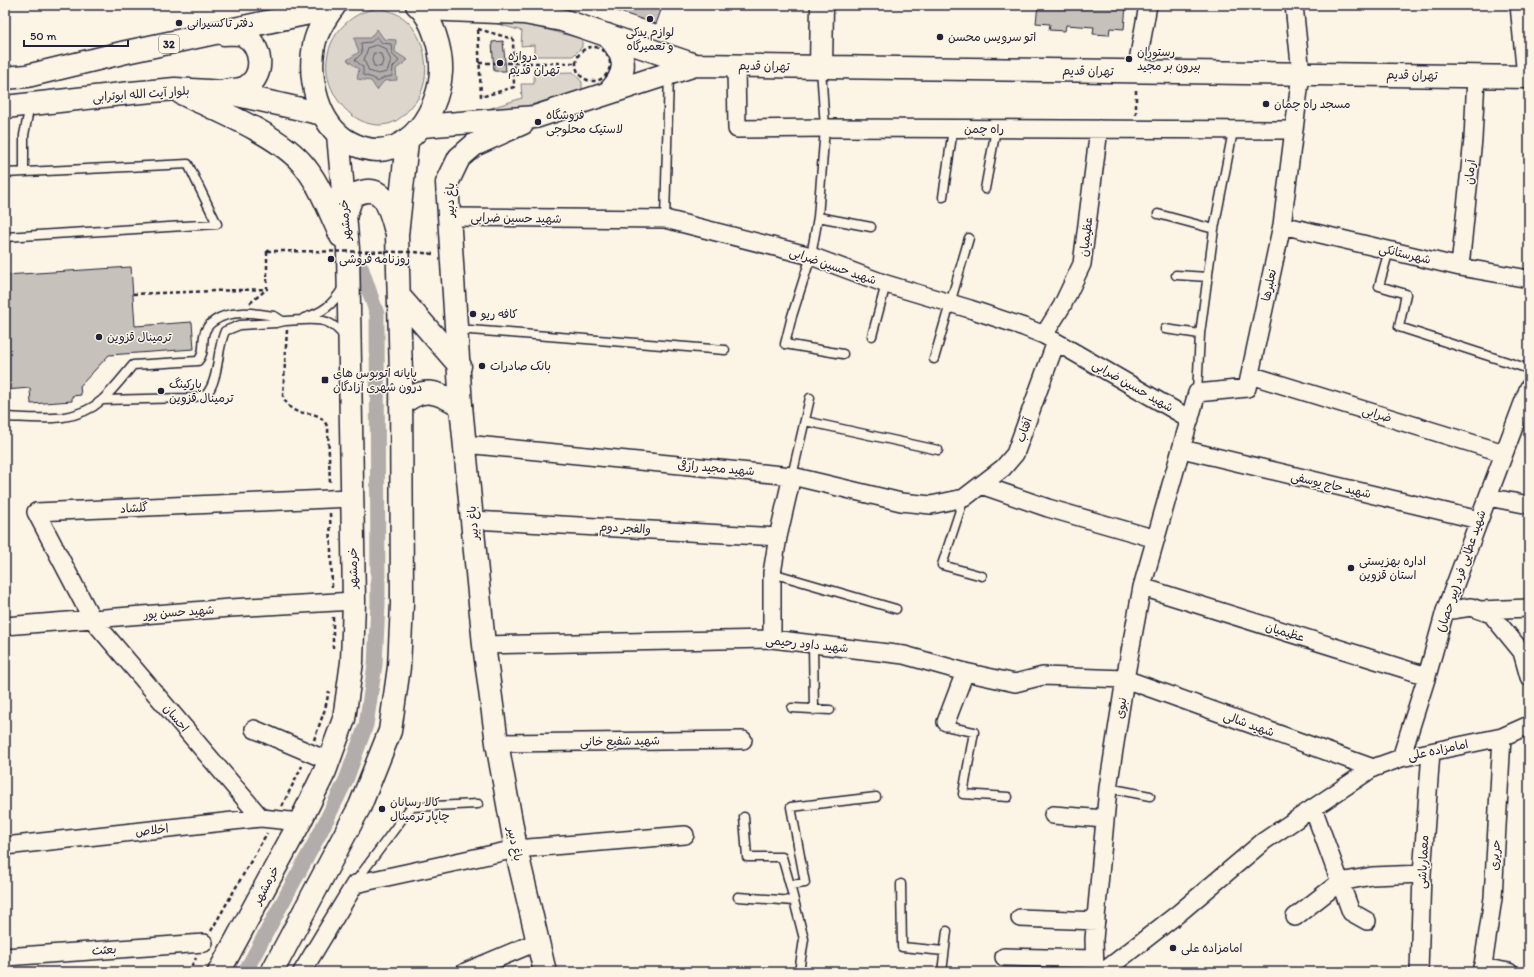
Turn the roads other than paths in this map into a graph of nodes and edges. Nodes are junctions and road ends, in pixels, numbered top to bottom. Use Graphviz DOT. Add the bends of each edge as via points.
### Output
graph roads {
  1 [pos="285,5"];
  2 [pos="822,5"];
  3 [pos="1148,5"];
  4 [pos="1294,5"];
  5 [pos="1519,5"];
  6 [pos="334,6"];
  7 [pos="420,7"];
  8 [pos="219,34"];
  9 [pos="607,35"];
  10 [pos="695,65"];
  11 [pos="736,66"];
  12 [pos="821,67"];
  13 [pos="1136,72"];
  14 [pos="669,73"];
  15 [pos="1301,74"];
  16 [pos="1476,76"];
  17 [pos="1527,77"];
  18 [pos="5,78"];
  19 [pos="175,89"];
  20 [pos="610,91"];
  21 [pos="224,92"];
  22 [pos="30,105"];
  23 [pos="5,107"];
  24 [pos="323,114"];
  25 [pos="535,117"];
  26 [pos="422,126"];
  27 [pos="825,128"];
  28 [pos="953,128"];
  29 [pos="996,129"];
  30 [pos="1099,129"];
  31 [pos="1294,130"];
  32 [pos="1233,131"];
  33 [pos="338,134"];
  34 [pos="407,142"];
  35 [pos="6,171"];
  36 [pos="24,172"];
  37 [pos="985,189"];
  38 [pos="943,198"];
  39 [pos="1158,214"];
  40 [pos="345,217"];
  41 [pos="449,217"];
  42 [pos="818,217"];
  43 [pos="665,219"];
  44 [pos="1282,225"];
  45 [pos="871,227"];
  46 [pos="1214,229"];
  47 [pos="397,235"];
  48 [pos="5,237"];
  49 [pos="969,238"];
  50 [pos="348,249"];
  51 [pos="1389,250"];
  52 [pos="811,256"];
  53 [pos="1460,267"];
  54 [pos="348,272"];
  55 [pos="1176,275"];
  56 [pos="1208,277"];
  57 [pos="1529,279"];
  58 [pos="886,284"];
  59 [pos="399,296"];
  60 [pos="949,304"];
  61 [pos="284,321"];
  62 [pos="457,329"];
  63 [pos="1165,329"];
  64 [pos="1200,334"];
  65 [pos="872,336"];
  66 [pos="1050,338"];
  67 [pos="349,344"];
  68 [pos="725,350"];
  69 [pos="843,354"];
  70 [pos="934,359"];
  71 [pos="460,366"];
  72 [pos="1529,369"];
  73 [pos="1250,375"];
  74 [pos="1529,387"];
  75 [pos="1197,393"];
  76 [pos="810,398"];
  77 [pos="102,400"];
  78 [pos="401,405"];
  79 [pos="461,406"];
  80 [pos="5,417"];
  81 [pos="1190,419"];
  82 [pos="805,421"];
  83 [pos="465,444"];
  84 [pos="1182,449"];
  85 [pos="938,450"];
  86 [pos="1504,453"];
  87 [pos="792,476"];
  88 [pos="981,485"];
  89 [pos="1488,497"];
  90 [pos="352,498"];
  91 [pos="964,498"];
  92 [pos="1529,505"];
  93 [pos="472,520"];
  94 [pos="1479,520"];
  95 [pos="778,537"];
  96 [pos="1156,539"];
  97 [pos="772,573"];
  98 [pos="982,576"];
  99 [pos="1142,587"];
  100 [pos="343,602"];
  101 [pos="1529,608"];
  102 [pos="896,610"];
  103 [pos="1480,610"];
  104 [pos="1445,612"];
  105 [pos="92,619"];
  106 [pos="5,626"];
  107 [pos="772,639"];
  108 [pos="484,645"];
  109 [pos="813,645"];
  110 [pos="965,672"];
  111 [pos="1427,676"];
  112 [pos="1529,677"];
  113 [pos="1125,679"];
  114 [pos="792,708"];
  115 [pos="814,710"];
  116 [pos="830,710"];
  117 [pos="946,722"];
  118 [pos="1529,725"];
  119 [pos="254,729"];
  120 [pos="1502,737"];
  121 [pos="743,740"];
  122 [pos="496,743"];
  123 [pos="1431,752"];
  124 [pos="319,757"];
  125 [pos="1401,758"];
  126 [pos="1372,768"];
  127 [pos="1108,788"];
  128 [pos="1150,796"];
  129 [pos="876,797"];
  130 [pos="1008,797"];
  131 [pos="478,804"];
  132 [pos="1313,808"];
  133 [pos="1053,815"];
  134 [pos="744,817"];
  135 [pos="268,818"];
  136 [pos="1105,818"];
  137 [pos="300,822"];
  138 [pos="685,835"];
  139 [pos="5,846"];
  140 [pos="516,849"];
  141 [pos="1422,874"];
  142 [pos="1340,882"];
  143 [pos="354,884"];
  144 [pos="901,884"];
  145 [pos="790,885"];
  146 [pos="738,897"];
  147 [pos="794,901"];
  148 [pos="1295,917"];
  149 [pos="1020,918"];
  150 [pos="1367,921"];
  151 [pos="1096,922"];
  152 [pos="947,931"];
  153 [pos="539,941"];
  154 [pos="204,944"];
  155 [pos="944,951"];
  156 [pos="5,957"];
  157 [pos="1004,957"];
  158 [pos="1097,968"];
  159 [pos="1482,970"];
  160 [pos="219,972"];
  161 [pos="272,972"];
  162 [pos="302,972"];
  163 [pos="465,972"];
  164 [pos="545,972"];
  165 [pos="799,972"];
  166 [pos="942,972"];
  167 [pos="1419,972"];
  168 [pos="1509,972"];
  1 -- 8 [label="main road" via="266,16"];
  2 -- 12 [label="main road"];
  3 -- 13 [label="street"];
  4 -- 15 [label="street, نعلبرها"];
  5 -- 17 [label="street"];
  6 -- 8 [label="main road, 32"];
  6 -- 24 [label="main road, 32" via="323,22 314,44 314,92"];
  7 -- 9 [label="main road" via="524,13 562,20"];
  7 -- 26 [label="main road" via="437,41 441,63 440,85 433,106"];
  8 -- 18 [label="main road, 32" via="126,52 27,76"];
  8 -- 21 [label="main road" via="241,34 253,43 259,56 258,71 251,83 245,88"];
  9 -- 10 [label="main road"];
  9 -- 20 [label="main road" via="618,46 623,69 619,81"];
  10 -- 11 [label="main road, تهران قدیم"];
  10 -- 14 [label="main road"];
  11 -- 12 [label="main road, تهران قدیم"];
  11 -- 27 [label="street, راه چمن" via="737,129"];
  12 -- 13 [label="main road, تهران قدیم"];
  12 -- 27 [label="lane"];
  13 -- 15 [label="main road, تهران قدیم"];
  14 -- 20 [label="main road"];
  14 -- 43 [label="lane"];
  15 -- 16 [label="main road, تهران قدیم"];
  15 -- 31 [label="street, نعلبرها"];
  16 -- 17 [label="main road, تهران قدیم"];
  16 -- 53 [label="street, آرمان" via="1473,139"];
  19 -- 21 [label="main road, بلوار آیت الله ابوترابی"];
  19 -- 22 [label="main road, بلوار آیت الله ابوترابی"];
  19 -- 50 [label="main road" via="282,144 301,161 315,182"];
  20 -- 25 [label="main road"];
  21 -- 24 [label="main road, بلوار آیت الله ابوترابی"];
  22 -- 23 [label="main road, بلوار آیت الله ابوترابی"];
  22 -- 36 [label="lane" via="24,135"];
  24 -- 33 [label="main road, 32"];
  25 -- 26 [label="main road"];
  25 -- 41 [label="main road, باغ دبیر" via="474,145 458,158 447,183"];
  26 -- 34 [label="main road"];
  27 -- 28 [label="street, راه چمن"];
  27 -- 42 [label="lane"];
  28 -- 29 [label="street, راه چمن"];
  28 -- 38 [label="lane"];
  29 -- 30 [label="street, راه چمن"];
  29 -- 37 [label="lane"];
  30 -- 32 [label="street, راه چمن"];
  30 -- 66 [label="street, عظیمیان" via="1082,264"];
  31 -- 32 [label="street, راه چمن"];
  31 -- 44 [label="street, نعلبرها"];
  32 -- 46 [label="lane"];
  33 -- 34 [label="main road, 32" via="363,147 378,149"];
  33 -- 40 [label="main road, خرمشهر"];
  34 -- 47 [label="main road"];
  35 -- 36 [label="lane"];
  36 -- 48 [label="lane" via="188,164 217,224"];
  39 -- 46 [label="lane"];
  40 -- 47 [label="main road" via="352,196 361,191 373,191 384,197"];
  40 -- 50 [label="main road, خرمشهر"];
  41 -- 43 [label="street, شهید حسین ضرابی"];
  41 -- 62 [label="main road, باغ دبیر"];
  42 -- 45 [label="lane"];
  42 -- 52 [label="lane"];
  43 -- 52 [label="street, شهید حسین ضرابی"];
  44 -- 51 [label="street, شهرستانکی"];
  44 -- 73 [label="street, نعلبرها"];
  46 -- 56 [label="lane"];
  47 -- 59 [label="main road"];
  49 -- 60 [label="lane"];
  50 -- 54 [label="main road, خرمشهر"];
  51 -- 53 [label="street, شهرستانکی"];
  51 -- 72 [label="lane" via="1379,286 1406,294 1399,328"];
  52 -- 58 [label="street, شهید حسین ضرابی"];
  52 -- 69 [label="lane" via="785,344"];
  53 -- 57 [label="street, شهرستانکی"];
  54 -- 61 [label="lane" via="344,286 325,310 298,320"];
  54 -- 67 [label="main road, خرمشهر"];
  55 -- 56 [label="lane"];
  56 -- 64 [label="lane"];
  58 -- 60 [label="street, شهید حسین ضرابی"];
  58 -- 65 [label="lane"];
  59 -- 71 [label="main road"];
  59 -- 78 [label="main road"];
  60 -- 66 [label="street, شهید حسین ضرابی" via="1024,327"];
  60 -- 70 [label="lane"];
  61 -- 67 [label="lane" via="321,320 339,331"];
  61 -- 77 [label="lane" via="240,325 225,331 221,339 213,382 206,395 188,398"];
  61 -- 77 [label="lane" via="276,316 250,313 222,316 207,326 203,334 202,358 198,362 133,365"];
  62 -- 68 [label="lane"];
  62 -- 71 [label="main road, باغ دبیر"];
  63 -- 64 [label="lane"];
  64 -- 75 [label="lane"];
  66 -- 81 [label="street, شهید حسین ضرابی"];
  66 -- 88 [label="street, آفتاب" via="1015,454 1003,468"];
  67 -- 90 [label="main road, خرمشهر"];
  71 -- 79 [label="main road, باغ دبیر"];
  73 -- 75 [label="street, نعلبرها" via="1247,388"];
  73 -- 86 [label="street, ضرابی"];
  74 -- 86 [label="street, شهید عطایی فرد (پیر حصار)"];
  75 -- 81 [label="street"];
  76 -- 82 [label="lane"];
  77 -- 80 [label="lane" via="79,415 57,419"];
  78 -- 79 [label="main road" via="415,395 433,392"];
  78 -- 161 [label="main road" via="402,604 399,667 390,731 360,806"];
  79 -- 83 [label="main road, باغ دبیر"];
  81 -- 84 [label="street"];
  82 -- 85 [label="lane"];
  82 -- 87 [label="lane"];
  83 -- 87 [label="street, شهید مجید رازقی"];
  83 -- 93 [label="main road, باغ دبیر"];
  84 -- 94 [label="street, شهید حاج یوسفی"];
  84 -- 96 [label="street, نبوی"];
  86 -- 89 [label="street, شهید عطایی فرد (پیر حصار)"];
  87 -- 91 [label="street, شهید مجید رازقی" via="901,502 931,505"];
  87 -- 95 [label="street"];
  88 -- 91 [label="street, آفتاب"];
  88 -- 96 [label="street" via="1048,508"];
  89 -- 92 [label="street"];
  89 -- 94 [label="street, شهید عطایی فرد (پیر حصار)"];
  90 -- 100 [label="main road, خرمشهر"];
  90 -- 105 [label="street, گلشاد" via="36,512"];
  91 -- 98 [label="lane" via="942,565"];
  93 -- 95 [label="street, والفجر دوم"];
  93 -- 108 [label="main road, باغ دبیر"];
  94 -- 104 [label="street, شهید عطایی فرد (پیر حصار)"];
  95 -- 97 [label="street"];
  96 -- 99 [label="street, نبوی"];
  97 -- 102 [label="lane"];
  97 -- 107 [label="street"];
  99 -- 111 [label="street, عظیمیان"];
  99 -- 113 [label="street, نبوی"];
  100 -- 105 [label="street, شهید حسن پور"];
  100 -- 124 [label="main road, خرمشهر" via="352,662 344,719"];
  101 -- 103 [label="street"];
  103 -- 104 [label="street" via="1471,607"];
  103 -- 112 [label="street" via="1491,614 1522,652"];
  104 -- 111 [label="street, شهید عطایی فرد (پیر حصار)"];
  105 -- 106 [label="street, شهید حسن پور"];
  105 -- 135 [label="street, احسان"];
  107 -- 108 [label="street, شهید داود رحیمی"];
  107 -- 109 [label="street, شهید داود رحیمی"];
  108 -- 122 [label="main road, باغ دبیر"];
  109 -- 110 [label="street, شهید داود رحیمی" via="904,655"];
  109 -- 115 [label="lane"];
  110 -- 113 [label="street, شهید داود رحیمی" via="1015,683 1043,676"];
  110 -- 117 [label="street"];
  111 -- 125 [label="street, شهید عطایی فرد (پیر حصار)"];
  113 -- 126 [label="street, شهید شالی"];
  113 -- 127 [label="street, نبوی"];
  114 -- 115 [label="lane"];
  115 -- 116 [label="lane"];
  117 -- 130 [label="lane" via="950,727 974,732 963,794"];
  118 -- 120 [label="street, امامزاده علی"];
  119 -- 124 [label="street"];
  120 -- 123 [label="street, امامزاده علی"];
  120 -- 159 [label="street, حریری" via="1493,898"];
  121 -- 122 [label="street, شهید شفیع خانی"];
  122 -- 140 [label="main road, باغ دبیر"];
  123 -- 125 [label="street, امامزاده علی"];
  123 -- 141 [label="street, معمارباشی"];
  124 -- 137 [label="main road, خرمشهر"];
  125 -- 126 [label="street, امامزاده علی"];
  126 -- 132 [label="street, امامزاده علی"];
  127 -- 128 [label="lane"];
  127 -- 136 [label="street, نبوی"];
  129 -- 145 [label="lane" via="792,807 805,884"];
  131 -- 143 [label="lane" via="411,807"];
  132 -- 142 [label="street"];
  132 -- 158 [label="street, امامزاده علی" via="1264,841 1179,914"];
  133 -- 136 [label="street"];
  134 -- 145 [label="lane" via="747,857 782,858"];
  135 -- 137 [label="street, اخلاص"];
  135 -- 139 [label="street, اخلاص"];
  136 -- 151 [label="street, نبوی"];
  137 -- 160 [label="main road, خرمشهر"];
  138 -- 140 [label="street"];
  140 -- 143 [label="street"];
  140 -- 153 [label="main road, باغ دبیر"];
  141 -- 142 [label="street" via="1372,876"];
  141 -- 167 [label="street, معمارباشی"];
  142 -- 148 [label="street"];
  142 -- 150 [label="street" via="1351,912"];
  143 -- 162 [label="street"];
  144 -- 155 [label="lane" via="902,946"];
  145 -- 147 [label="lane"];
  146 -- 147 [label="lane"];
  147 -- 165 [label="lane" via="804,939"];
  149 -- 151 [label="street"];
  151 -- 158 [label="street, نبوی"];
  152 -- 155 [label="lane"];
  153 -- 163 [label="street"];
  153 -- 164 [label="main road, باغ دبیر"];
  154 -- 156 [label="street, بعثت"];
  155 -- 166 [label="lane"];
  157 -- 158 [label="street"];
  159 -- 168 [label="street"];
}
